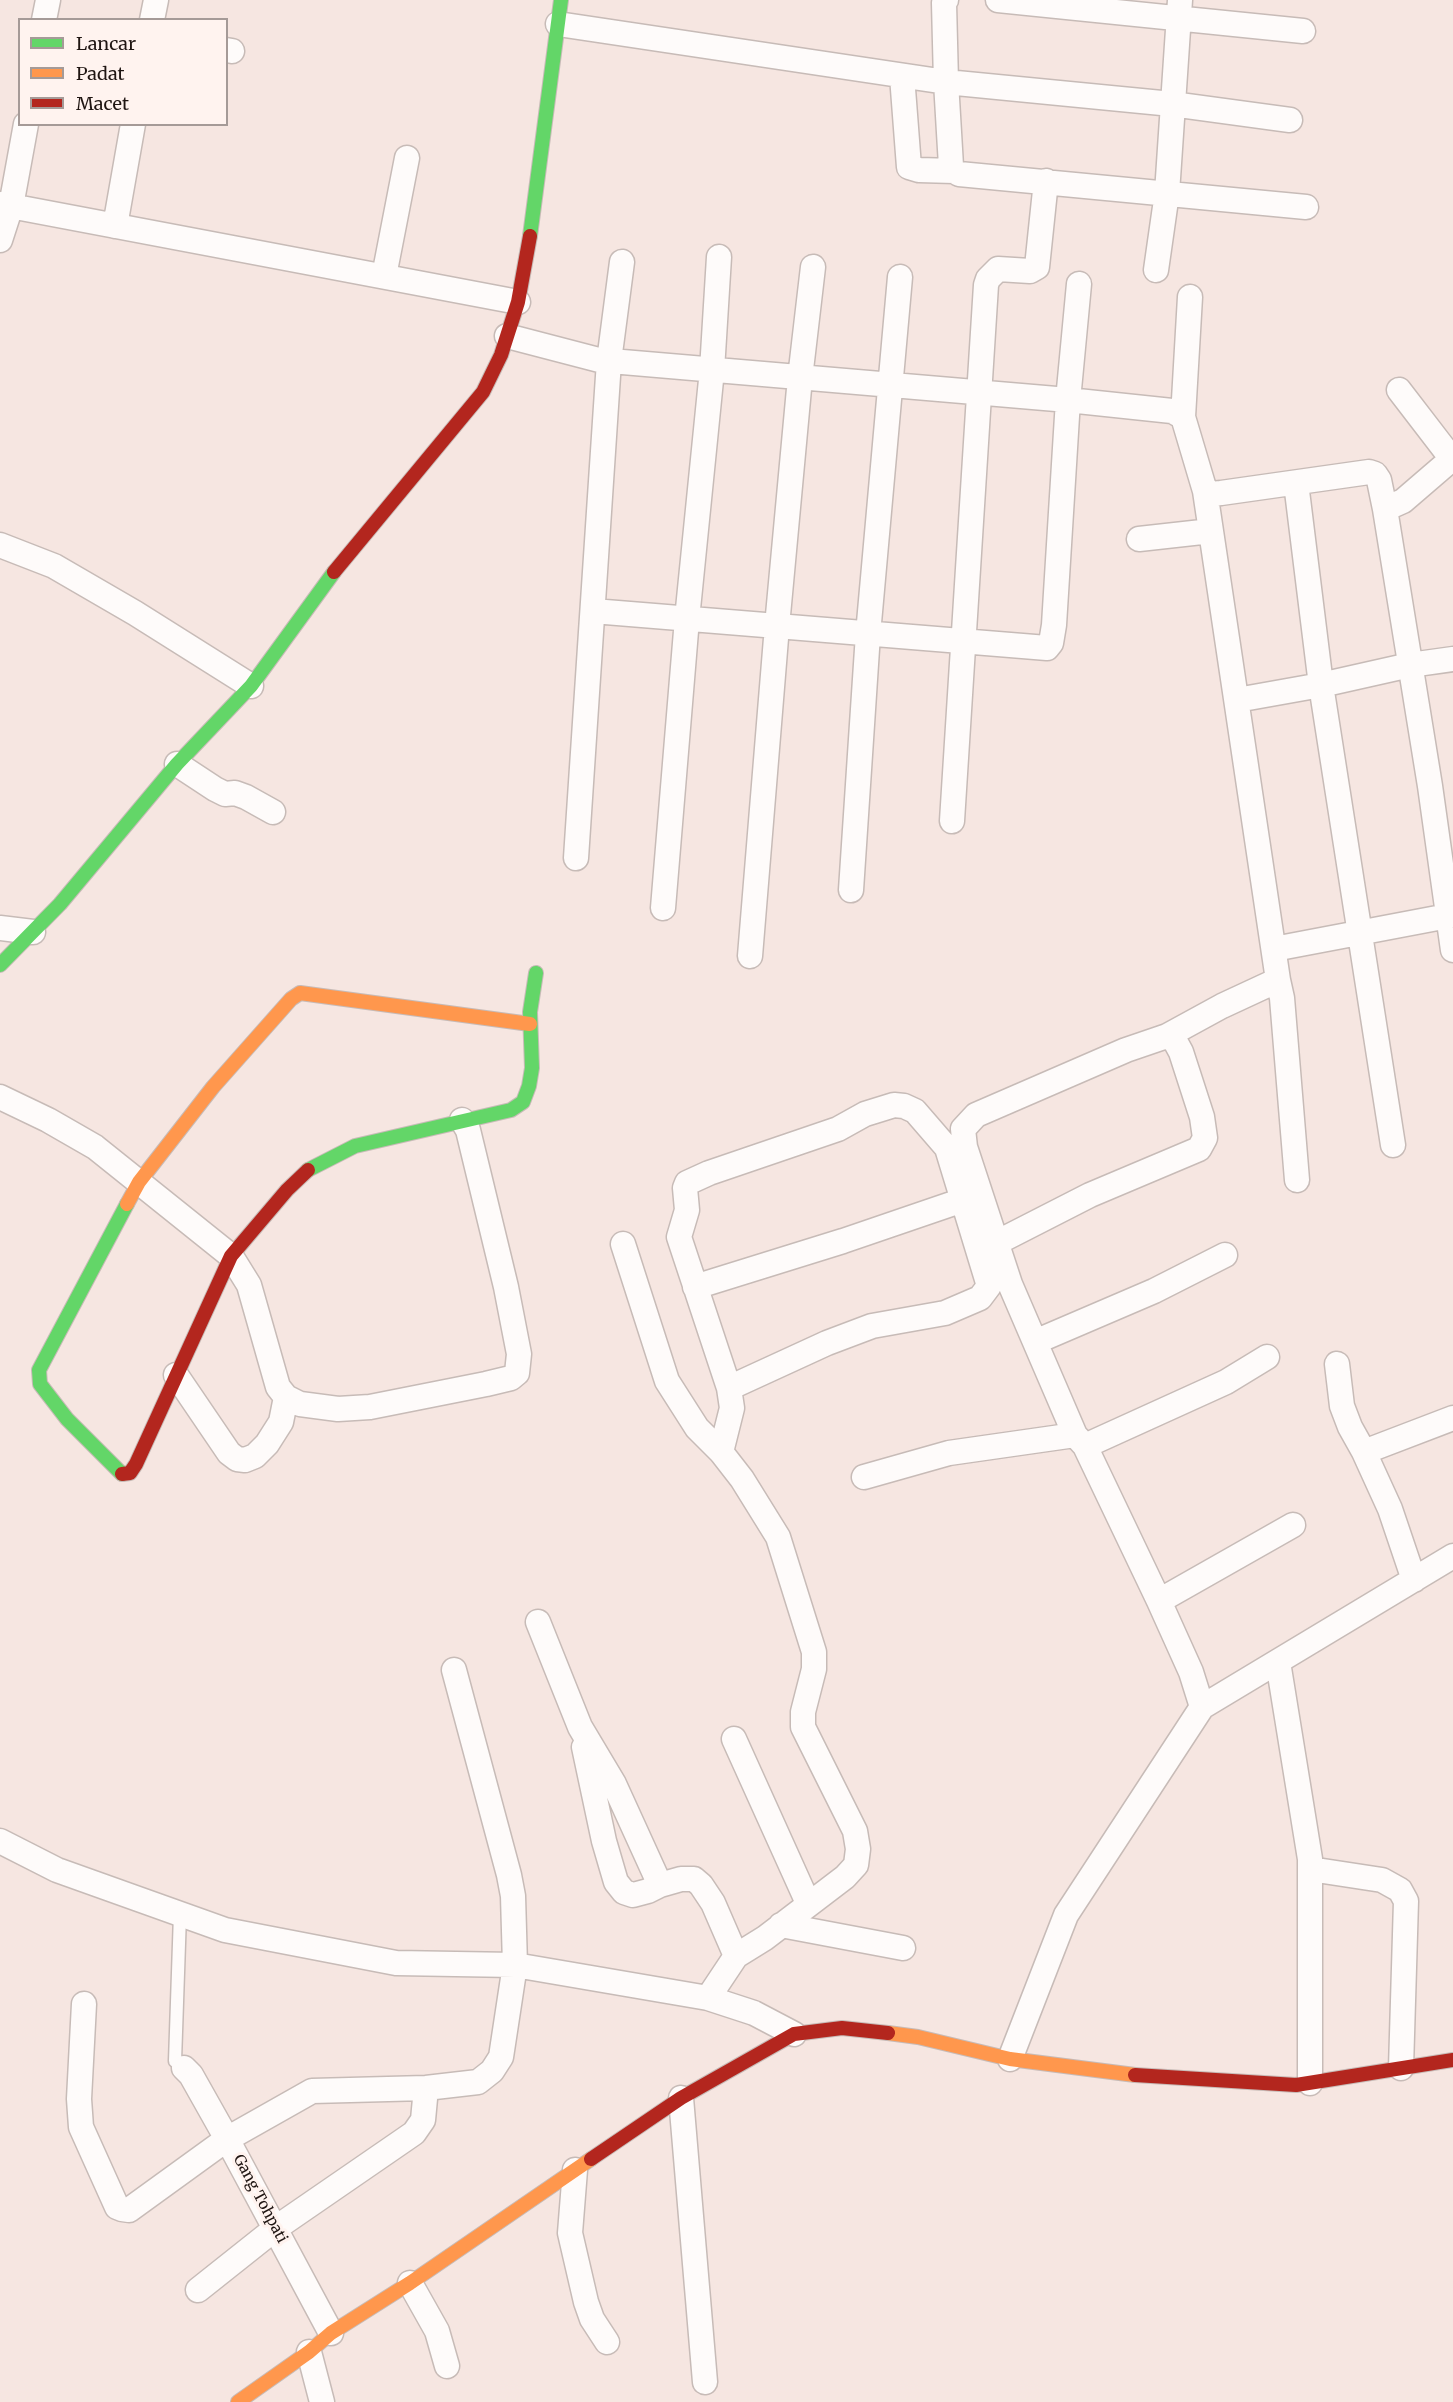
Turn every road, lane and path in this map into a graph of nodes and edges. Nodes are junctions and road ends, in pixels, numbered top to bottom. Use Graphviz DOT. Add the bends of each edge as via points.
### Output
graph roads {
  1 [pos="48,0"];
  2 [pos="156,0"];
  3 [pos="561,0"];
  4 [pos="946,0"];
  5 [pos="998,0"];
  6 [pos="1179,9"];
  7 [pos="44,18"];
  8 [pos="152,18"];
  9 [pos="558,24"];
  10 [pos="1303,31"];
  11 [pos="902,76"];
  12 [pos="946,82"];
  13 [pos="1172,104"];
  14 [pos="1290,120"];
  15 [pos="26,126"];
  16 [pos="133,126"];
  17 [pos="407,158"];
  18 [pos="954,171"];
  19 [pos="1046,181"];
  20 [pos="1167,193"];
  21 [pos="6,205"];
  22 [pos="1306,207"];
  23 [pos="115,225"];
  24 [pos="0,240"];
  25 [pos="719,257"];
  26 [pos="622,262"];
  27 [pos="813,267"];
  28 [pos="1156,270"];
  29 [pos="384,276"];
  30 [pos="900,277"];
  31 [pos="1078,284"];
  32 [pos="1190,297"];
  33 [pos="518,302"];
  34 [pos="507,336"];
  35 [pos="609,361"];
  36 [pos="712,370"];
  37 [pos="800,378"];
  38 [pos="891,385"];
  39 [pos="1399,390"];
  40 [pos="978,393"];
  41 [pos="1068,400"];
  42 [pos="1183,417"];
  43 [pos="1452,458"];
  44 [pos="1296,483"];
  45 [pos="1205,491"];
  46 [pos="1385,509"];
  47 [pos="1211,531"];
  48 [pos="1139,539"];
  49 [pos="0,545"];
  50 [pos="593,611"];
  51 [pos="687,619"];
  52 [pos="777,626"];
  53 [pos="868,634"];
  54 [pos="962,642"];
  55 [pos="1453,659"];
  56 [pos="1410,665"];
  57 [pos="1322,685"];
  58 [pos="251,686"];
  59 [pos="1236,700"];
  60 [pos="177,764"];
  61 [pos="273,812"];
  62 [pos="952,821"];
  63 [pos="576,858"];
  64 [pos="851,890"];
  65 [pos="663,908"];
  66 [pos="1451,915"];
  67 [pos="0,928"];
  68 [pos="33,932"];
  69 [pos="1361,932"];
  70 [pos="1274,949"];
  71 [pos="1453,950"];
  72 [pos="750,956"];
  73 [pos="0,965"];
  74 [pos="536,973"];
  75 [pos="1278,980"];
  76 [pos="531,1024"];
  77 [pos="1167,1036"];
  78 [pos="0,1097"];
  79 [pos="462,1120"];
  80 [pos="1393,1145"];
  81 [pos="1297,1180"];
  82 [pos="140,1182"];
  83 [pos="963,1200"];
  84 [pos="998,1242"];
  85 [pos="623,1244"];
  86 [pos="1225,1255"];
  87 [pos="231,1256"];
  88 [pos="695,1287"];
  89 [pos="1035,1342"];
  90 [pos="1267,1357"];
  91 [pos="1337,1364"];
  92 [pos="176,1376"];
  93 [pos="729,1388"];
  94 [pos="286,1397"];
  95 [pos="1453,1418"];
  96 [pos="1080,1441"];
  97 [pos="721,1452"];
  98 [pos="1364,1452"];
  99 [pos="864,1477"];
  100 [pos="1293,1525"];
  101 [pos="1453,1556"];
  102 [pos="1414,1580"];
  103 [pos="1159,1600"];
  104 [pos="538,1622"];
  105 [pos="1278,1662"];
  106 [pos="454,1670"];
  107 [pos="1202,1707"];
  108 [pos="580,1727"];
  109 [pos="734,1739"];
  110 [pos="0,1841"];
  111 [pos="1310,1869"];
  112 [pos="660,1885"];
  113 [pos="808,1903"];
  114 [pos="180,1914"];
  115 [pos="781,1925"];
  116 [pos="903,1948"];
  117 [pos="736,1956"];
  118 [pos="515,1965"];
  119 [pos="708,1998"];
  120 [pos="84,2004"];
  121 [pos="794,2034"];
  122 [pos="1010,2059"];
  123 [pos="1453,2060"];
  124 [pos="184,2068"];
  125 [pos="1401,2068"];
  126 [pos="1310,2083"];
  127 [pos="426,2088"];
  128 [pos="681,2098"];
  129 [pos="227,2139"];
  130 [pos="575,2170"];
  131 [pos="276,2228"];
  132 [pos="410,2283"];
  133 [pos="198,2290"];
  134 [pos="331,2333"];
  135 [pos="607,2342"];
  136 [pos="309,2352"];
  137 [pos="447,2366"];
  138 [pos="705,2382"];
  139 [pos="238,2402"];
  140 [pos="322,2402"];
  1 -- 7 [label="street"];
  2 -- 8 [label="street"];
  3 -- 9 [label="street"];
  4 -- 12 [label="street"];
  5 -- 6 [label="street"];
  6 -- 10 [label="street"];
  6 -- 13 [label="street"];
  9 -- 11 [label="street"];
  9 -- 33 [label="street"];
  11 -- 12 [label="street"];
  11 -- 18 [label="street" via="909,167"];
  12 -- 13 [label="street"];
  12 -- 18 [label="street"];
  13 -- 14 [label="street"];
  13 -- 20 [label="street"];
  15 -- 21 [label="street"];
  16 -- 23 [label="street"];
  17 -- 29 [label="street"];
  18 -- 19 [label="street"];
  19 -- 20 [label="street"];
  19 -- 40 [label="street" via="1037,267 1030,271 998,269 988,279"];
  20 -- 22 [label="street"];
  20 -- 28 [label="street"];
  21 -- 23 [label="street"];
  21 -- 24 [label="street"];
  23 -- 29 [label="street"];
  25 -- 36 [label="street"];
  26 -- 35 [label="street"];
  27 -- 37 [label="street"];
  29 -- 33 [label="street"];
  30 -- 38 [label="street"];
  31 -- 41 [label="street"];
  32 -- 42 [label="street"];
  33 -- 34 [label="street"];
  34 -- 35 [label="street"];
  34 -- 58 [label="street" via="483,392 330,578"];
  35 -- 36 [label="street"];
  35 -- 50 [label="street"];
  36 -- 37 [label="street"];
  36 -- 51 [label="street"];
  37 -- 38 [label="street"];
  37 -- 52 [label="street"];
  38 -- 40 [label="street"];
  38 -- 53 [label="street"];
  39 -- 43 [label="street"];
  40 -- 41 [label="street"];
  40 -- 54 [label="street"];
  41 -- 42 [label="street" via="1172,411"];
  41 -- 54 [label="street" via="1054,633 1050,646"];
  42 -- 45 [label="street"];
  43 -- 46 [label="street" via="1402,501"];
  44 -- 45 [label="street" via="1211,494"];
  44 -- 46 [label="street" via="1376,474"];
  44 -- 57 [label="street"];
  45 -- 47 [label="street"];
  46 -- 56 [label="street"];
  47 -- 48 [label="street"];
  47 -- 59 [label="street"];
  49 -- 58 [label="street" via="54,566"];
  50 -- 51 [label="street"];
  50 -- 63 [label="street"];
  51 -- 52 [label="street"];
  51 -- 65 [label="street"];
  52 -- 53 [label="street"];
  52 -- 72 [label="street"];
  53 -- 54 [label="street"];
  53 -- 64 [label="street"];
  54 -- 62 [label="street"];
  55 -- 56 [label="street"];
  56 -- 57 [label="street"];
  56 -- 66 [label="street"];
  57 -- 59 [label="street"];
  57 -- 69 [label="street"];
  58 -- 60 [label="street"];
  59 -- 70 [label="street"];
  60 -- 61 [label="street" via="215,789 246,797"];
  60 -- 68 [label="street"];
  66 -- 69 [label="street"];
  66 -- 71 [label="street"];
  67 -- 68 [label="street"];
  68 -- 73 [label="street"];
  69 -- 70 [label="street"];
  69 -- 80 [label="street"];
  70 -- 75 [label="street"];
  74 -- 76 [label="street"];
  75 -- 77 [label="street"];
  75 -- 81 [label="street"];
  76 -- 79 [label="street" via="532,1068 523,1102 511,1110"];
  76 -- 82 [label="street" via="300,993 277,1012 213,1087"];
  77 -- 84 [label="street" via="976,1115 963,1129 965,1147"];
  77 -- 84 [label="street" via="1181,1052 1202,1118 1205,1138 1199,1149 1090,1195"];
  78 -- 82 [label="street" via="95,1147"];
  79 -- 87 [label="street" via="355,1146 312,1166"];
  79 -- 94 [label="street" via="468,1130 506,1287 519,1354 517,1373 486,1384 370,1407 322,1408"];
  82 -- 87 [label="street"];
  82 -- 92 [label="street" via="39,1370 40,1384 67,1419 123,1475 136,1464"];
  83 -- 88 [label="street"];
  83 -- 88 [label="street" via="947,1148 915,1111 894,1105 865,1114 838,1129 687,1183 687,1210 679,1237"];
  83 -- 93 [label="street" via="988,1286 980,1298 945,1313 872,1326"];
  84 -- 89 [label="street" via="1010,1284"];
  85 -- 97 [label="street" via="668,1381 697,1428"];
  86 -- 89 [label="street" via="1154,1291"];
  87 -- 92 [label="street"];
  87 -- 94 [label="street" via="249,1286 268,1358 278,1387"];
  88 -- 93 [label="street"];
  89 -- 96 [label="street"];
  90 -- 96 [label="street" via="1226,1382"];
  91 -- 98 [label="street" via="1342,1406"];
  92 -- 94 [label="street" via="229,1454 237,1459 255,1456 267,1444 280,1422"];
  93 -- 97 [label="street" via="732,1408"];
  95 -- 98 [label="street"];
  96 -- 99 [label="street" via="949,1453"];
  96 -- 103 [label="street"];
  97 -- 113 [label="street" via="778,1537 814,1652 803,1727 855,1831 856,1865"];
  98 -- 102 [label="street" via="1390,1509"];
  100 -- 103 [label="street"];
  101 -- 102 [label="street"];
  102 -- 105 [label="street"];
  103 -- 107 [label="street"];
  104 -- 108 [label="street"];
  105 -- 107 [label="street"];
  105 -- 111 [label="street"];
  106 -- 118 [label="street" via="509,1875"];
  107 -- 122 [label="street" via="1066,1915"];
  108 -- 112 [label="street" via="614,1784"];
  108 -- 112 [label="street" via="616,1882 624,1892 633,1895"];
  109 -- 113 [label="street"];
  110 -- 114 [label="street" via="57,1870"];
  111 -- 125 [label="street" via="1382,1880 1400,1890 1406,1901"];
  111 -- 126 [label="street"];
  112 -- 117 [label="street" via="694,1879 701,1885"];
  113 -- 115 [label="street"];
  114 -- 118 [label="street" via="225,1930 396,1963"];
  114 -- 124 [label="lane" via="175,2061"];
  115 -- 116 [label="street"];
  115 -- 117 [label="street"];
  117 -- 119 [label="street"];
  118 -- 119 [label="street"];
  118 -- 127 [label="street" via="501,2057 492,2071 478,2082"];
  119 -- 121 [label="street" via="754,2013"];
  120 -- 129 [label="street" via="81,2127 117,2207 129,2210"];
  121 -- 122 [label="street" via="842,2028 918,2037"];
  121 -- 128 [label="street"];
  122 -- 126 [label="street" via="1132,2076"];
  123 -- 125 [label="street"];
  124 -- 129 [label="street, Gang Tohpati"];
  125 -- 126 [label="street"];
  127 -- 129 [label="street" via="312,2091"];
  127 -- 131 [label="street" via="423,2120 414,2133"];
  128 -- 130 [label="street"];
  128 -- 138 [label="street"];
  129 -- 131 [label="street, Gang Tohpati"];
  130 -- 132 [label="street"];
  130 -- 135 [label="street" via="570,2233 586,2302"];
  131 -- 133 [label="street"];
  131 -- 134 [label="street, Gang Tohpati"];
  132 -- 134 [label="street"];
  132 -- 137 [label="street" via="437,2331"];
  134 -- 136 [label="street"];
  136 -- 139 [label="street"];
  136 -- 140 [label="street"];
}
